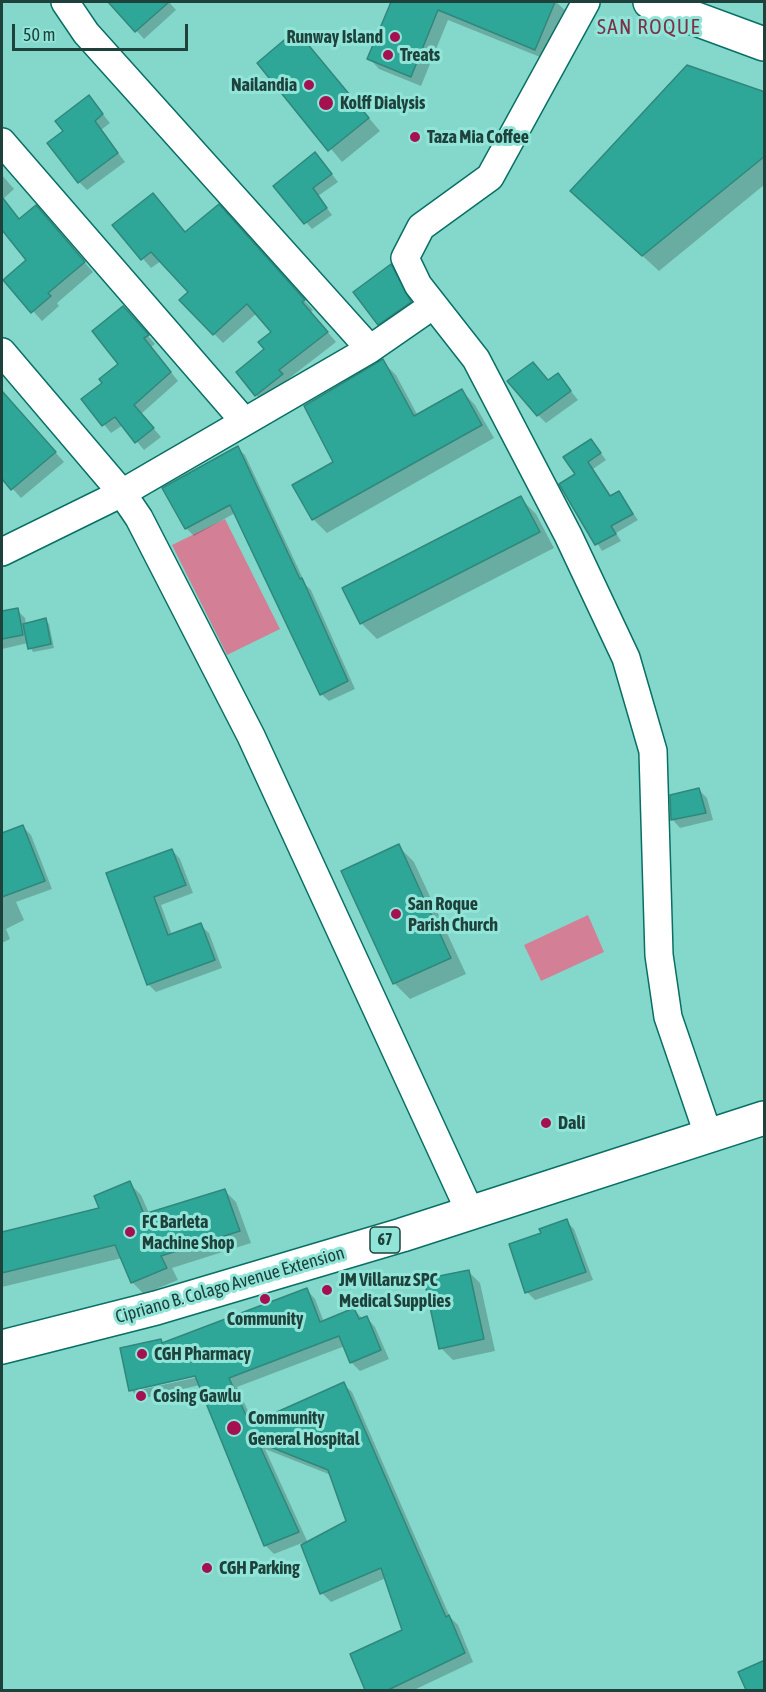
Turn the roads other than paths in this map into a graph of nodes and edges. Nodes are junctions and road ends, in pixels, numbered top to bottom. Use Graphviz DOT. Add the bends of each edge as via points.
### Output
graph roads {
  1 [pos="65,2"];
  2 [pos="586,2"];
  3 [pos="666,4"];
  4 [pos="765,44"];
  5 [pos="2,142"];
  6 [pos="422,313"];
  7 [pos="370,349"];
  8 [pos="2,352"];
  9 [pos="244,421"];
  10 [pos="122,493"];
  11 [pos="2,552"];
  12 [pos="765,1118"];
  13 [pos="709,1137"];
  14 [pos="471,1214"];
  15 [pos="2,1347"];
  1 -- 7 [label="street" via="94,42"];
  2 -- 13 [label="street" via="490,177 421,227 405,258 418,285 476,359 568,535 626,658 653,751 659,955 668,1017"];
  3 -- 4 [label="main road"];
  5 -- 9 [label="street"];
  6 -- 7 [label="street"];
  7 -- 9 [label="street"];
  8 -- 10 [label="street"];
  9 -- 10 [label="street"];
  10 -- 11 [label="street"];
  10 -- 14 [label="street" via="139,518 251,736"];
  12 -- 13 [label="main road, Cipriano B. Colago Avenue Extension / 67"];
  13 -- 14 [label="main road, Cipriano B. Colago Avenue Extension / 67"];
  14 -- 15 [label="main road, Cipriano B. Colago Avenue Extension / 67" via="156,1308"];
}
